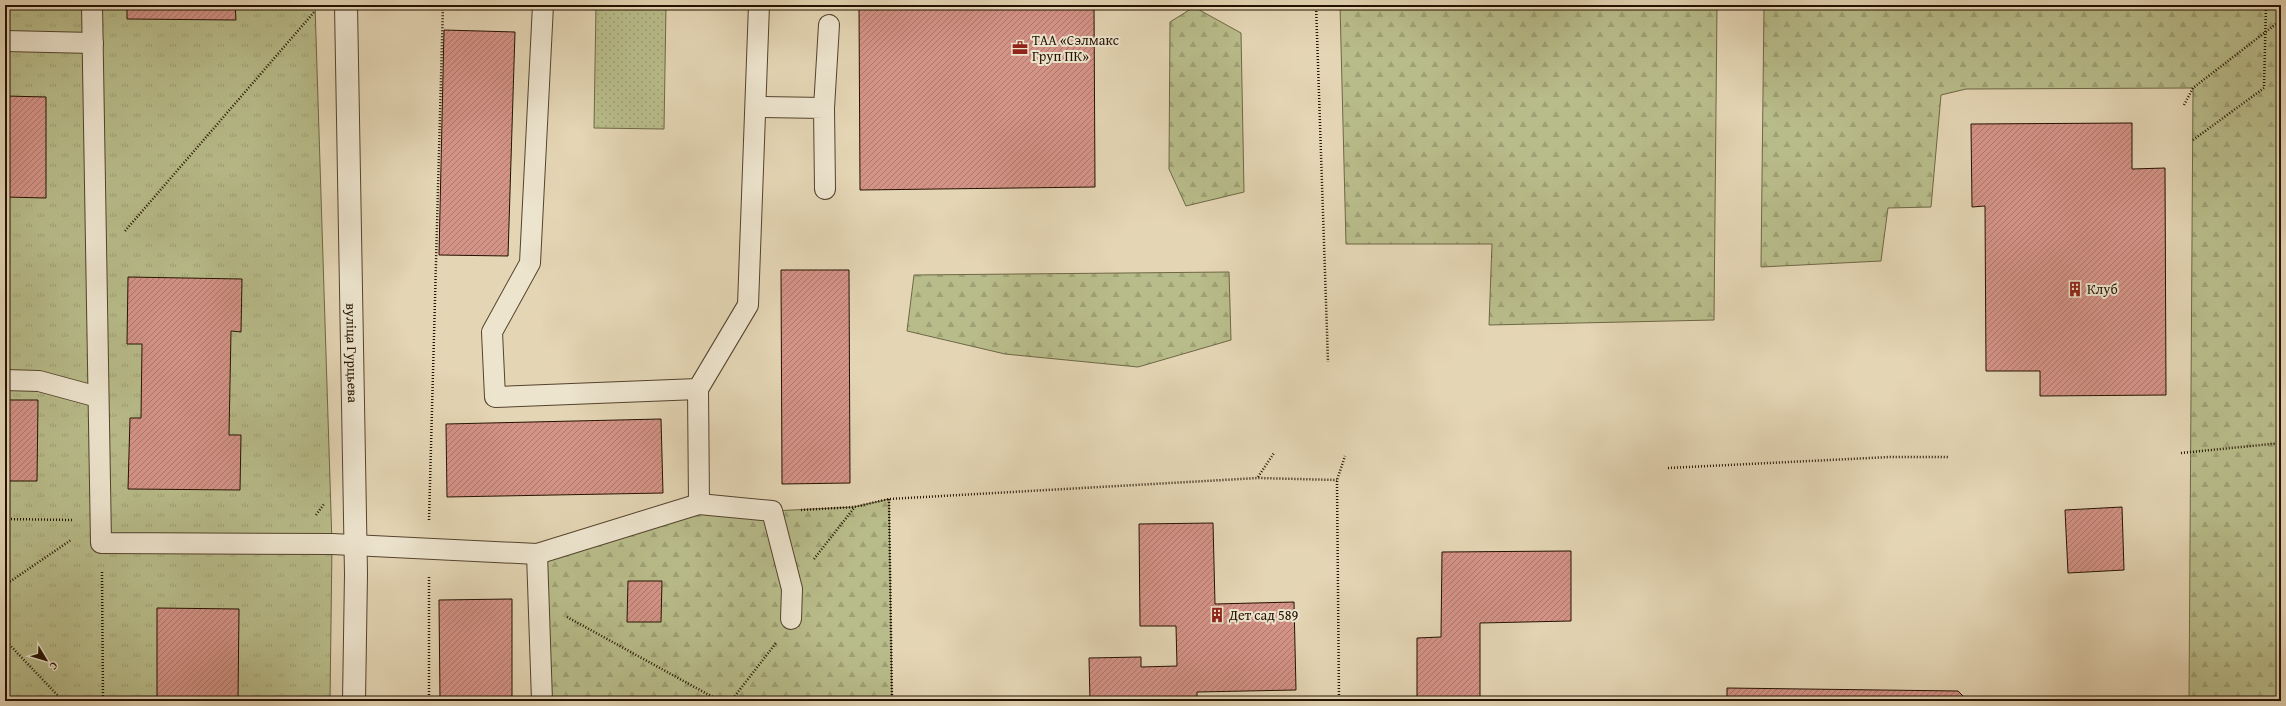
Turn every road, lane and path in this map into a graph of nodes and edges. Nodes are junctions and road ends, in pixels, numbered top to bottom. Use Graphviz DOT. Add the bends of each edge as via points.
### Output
graph roads {
  1 [pos="92,5"];
  2 [pos="346,5"];
  3 [pos="444,5"];
  4 [pos="543,5"];
  5 [pos="759,5"];
  6 [pos="1316,5"];
  7 [pos="2266,5"];
  8 [pos="316,10"];
  9 [pos="2281,20"];
  10 [pos="829,25"];
  11 [pos="2266,32"];
  12 [pos="5,42"];
  13 [pos="92,43"];
  14 [pos="2184,105"];
  15 [pos="757,107"];
  16 [pos="824,108"];
  17 [pos="2193,140"];
  18 [pos="825,189"];
  19 [pos="123,234"];
  20 [pos="1328,362"];
  21 [pos="5,380"];
  22 [pos="698,389"];
  23 [pos="98,397"];
  24 [pos="2281,443"];
  25 [pos="1274,453"];
  26 [pos="2182,453"];
  27 [pos="1345,456"];
  28 [pos="1949,457"];
  29 [pos="1668,468"];
  30 [pos="1258,478"];
  31 [pos="1337,480"];
  32 [pos="889,499"];
  33 [pos="699,504"];
  34 [pos="854,507"];
  35 [pos="772,511"];
  36 [pos="5,518"];
  37 [pos="100,521"];
  38 [pos="101,544"];
  39 [pos="354,545"];
  40 [pos="428,549"];
  41 [pos="536,554"];
  42 [pos="5,585"];
  43 [pos="792,589"];
  44 [pos="540,602"];
  45 [pos="791,619"];
  46 [pos="5,640"];
  47 [pos="63,701"];
  48 [pos="103,701"];
  49 [pos="354,701"];
  50 [pos="429,701"];
  51 [pos="542,701"];
  52 [pos="720,701"];
  53 [pos="731,701"];
  54 [pos="892,701"];
  55 [pos="1339,701"];
  1 -- 13 [label="lane"];
  2 -- 39 [label="street, вуліца Гурцьева"];
  3 -- 40 [label="path"];
  4 -- 22 [label="lane" via="530,263 492,332 495,397"];
  5 -- 15 [label="lane"];
  6 -- 20 [label="path"];
  7 -- 11 [label="path"];
  8 -- 19 [label="path"];
  9 -- 11 [label="path"];
  10 -- 16 [label="lane"];
  11 -- 14 [label="path" via="2193,88"];
  11 -- 17 [label="path" via="2264,88"];
  12 -- 13 [label="lane"];
  13 -- 23 [label="lane"];
  15 -- 16 [label="lane"];
  15 -- 22 [label="lane" via="748,305"];
  16 -- 18 [label="lane"];
  21 -- 23 [label="lane" via="39,381"];
  22 -- 33 [label="lane"];
  23 -- 37 [label="lane"];
  24 -- 26 [label="path"];
  25 -- 30 [label="path"];
  27 -- 31 [label="path"];
  28 -- 29 [label="path" via="1890,457"];
  30 -- 31 [label="path"];
  30 -- 32 [label="path"];
  31 -- 55 [label="path"];
  32 -- 34 [label="path"];
  32 -- 54 [label="path"];
  33 -- 35 [label="lane"];
  33 -- 41 [label="lane"];
  34 -- 35 [label="path"];
  34 -- 43 [label="path"];
  35 -- 43 [label="lane"];
  36 -- 37 [label="path"];
  37 -- 38 [label="lane"];
  37 -- 42 [label="path"];
  38 -- 39 [label="lane"];
  38 -- 48 [label="path"];
  39 -- 40 [label="lane"];
  39 -- 49 [label="street, вуліца Гурцьева"];
  40 -- 41 [label="lane"];
  40 -- 50 [label="path"];
  41 -- 44 [label="lane"];
  43 -- 45 [label="lane"];
  44 -- 51 [label="lane"];
  44 -- 52 [label="path"];
  45 -- 53 [label="path" via="773,647"];
  46 -- 47 [label="path"];
}
